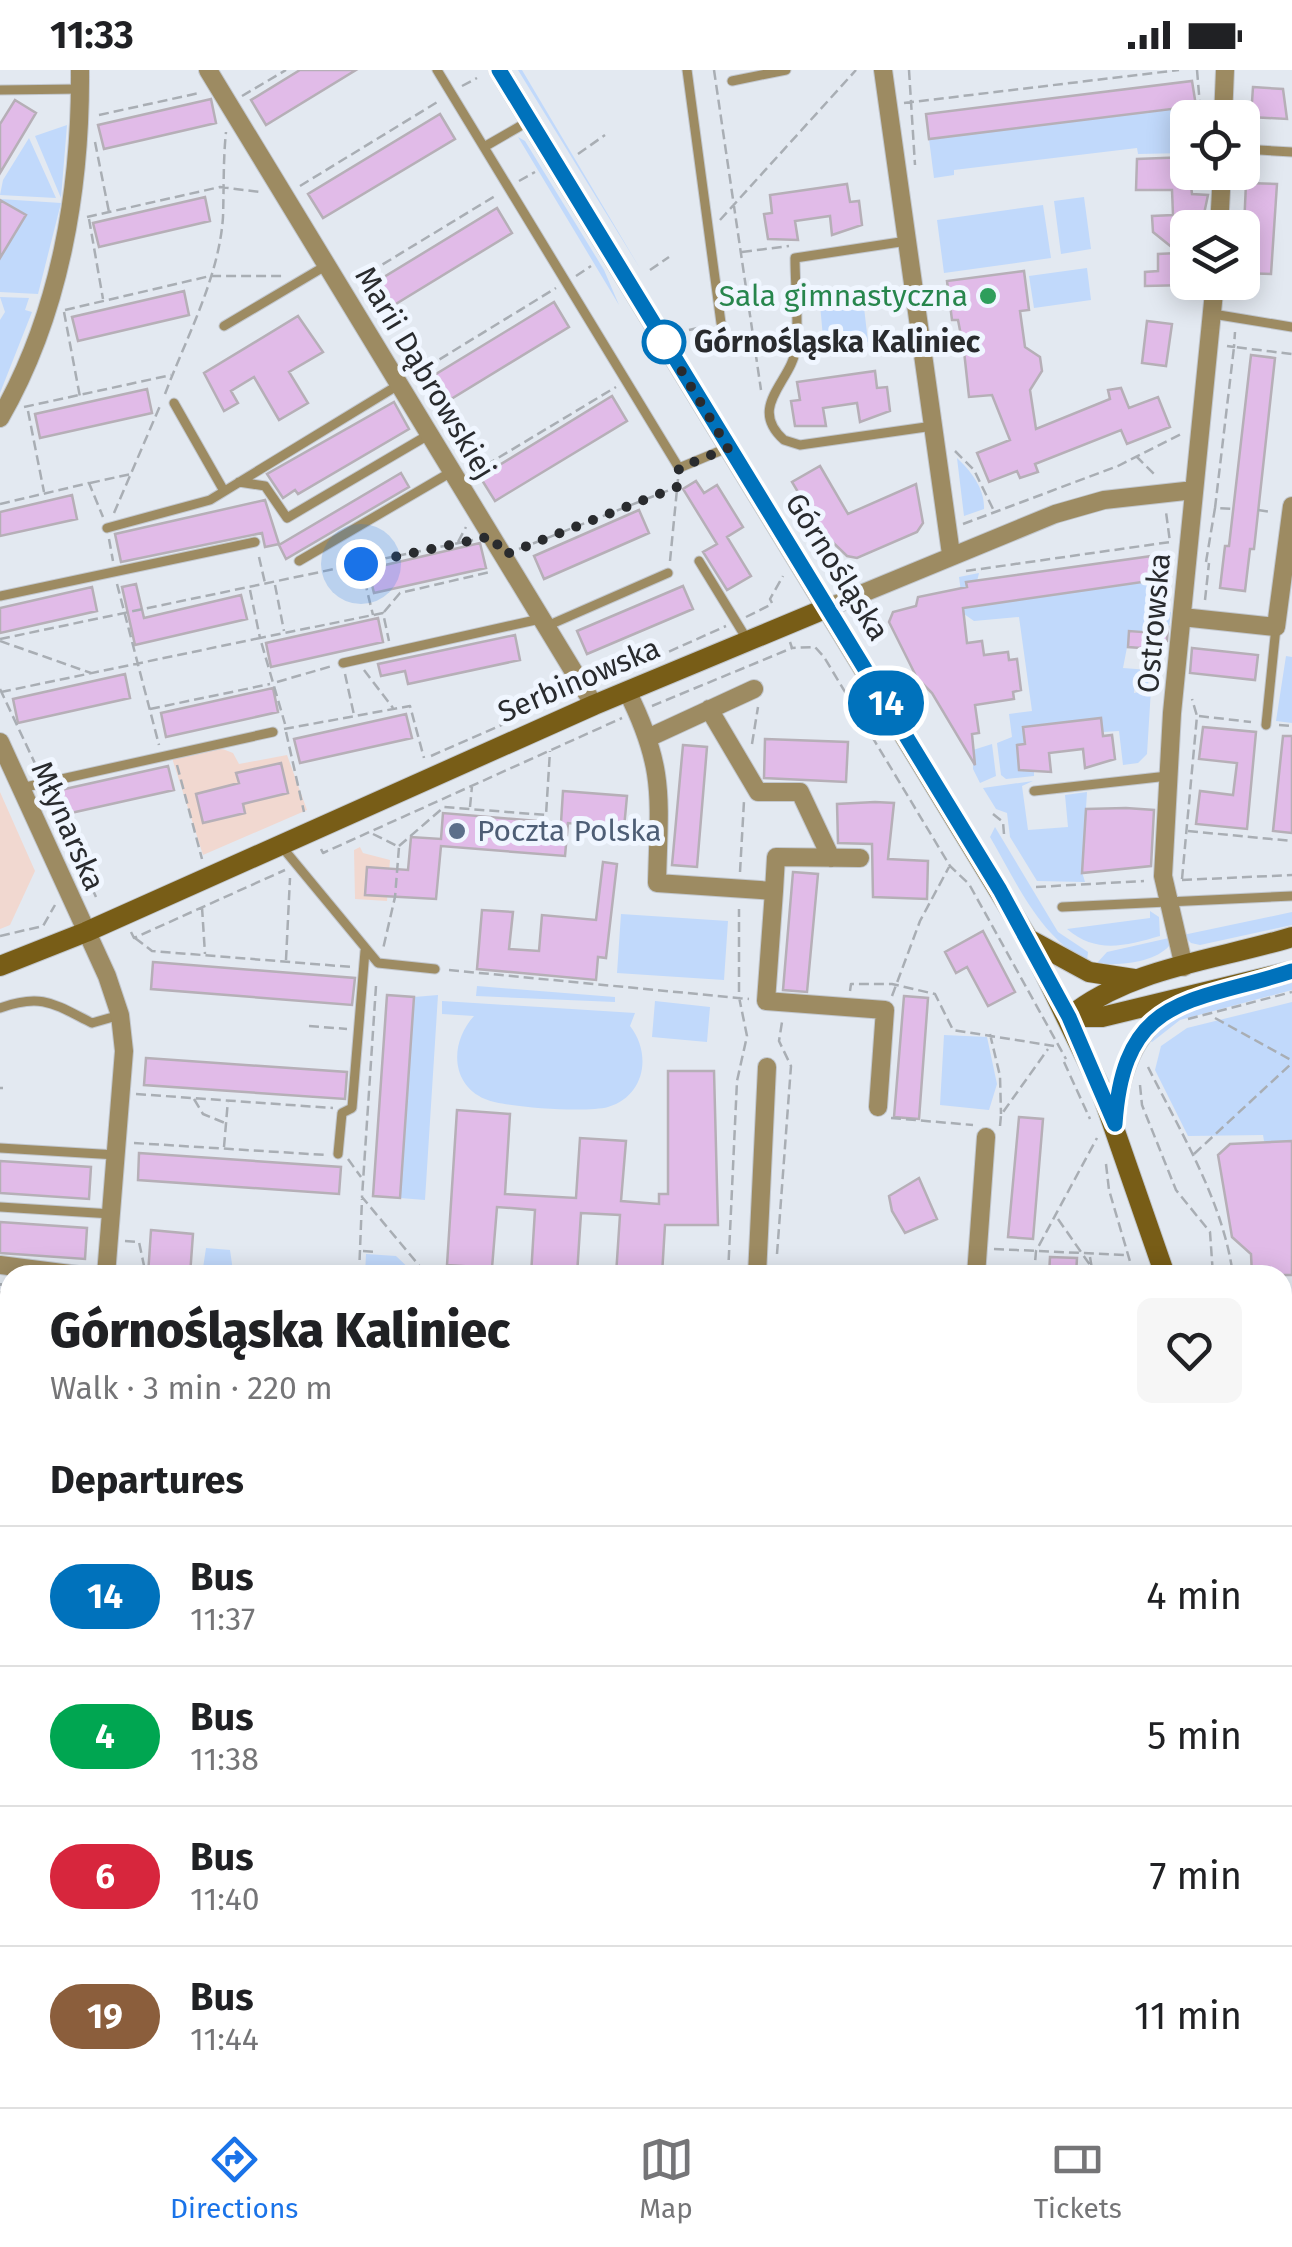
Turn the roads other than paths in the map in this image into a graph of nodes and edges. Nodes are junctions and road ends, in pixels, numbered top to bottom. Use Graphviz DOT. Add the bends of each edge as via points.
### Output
graph roads {
  1 [pos="208,70"];
  2 [pos="437,70"];
  3 [pos="500,70"];
  4 [pos="686,70"];
  5 [pos="786,70"];
  6 [pos="883,70"];
  7 [pos="1225,70"];
  8 [pos="80,80"];
  9 [pos="732,81"];
  10 [pos="0,90"];
  11 [pos="1224,100"];
  12 [pos="530,120"];
  13 [pos="484,148"];
  14 [pos="1260,150"];
  15 [pos="1292,152"];
  16 [pos="907,241"];
  17 [pos="327,265"];
  18 [pos="1214,300"];
  19 [pos="1213,314"];
  20 [pos="721,323"];
  21 [pos="224,326"];
  22 [pos="1292,327"];
  23 [pos="400,384"];
  24 [pos="174,403"];
  25 [pos="0,418"];
  26 [pos="933,426"];
  27 [pos="430,434"];
  28 [pos="728,448"];
  29 [pos="456,476"];
  30 [pos="238,482"];
  31 [pos="1194,490"];
  32 [pos="224,491"];
  33 [pos="1292,506"];
  34 [pos="107,528"];
  35 [pos="255,542"];
  36 [pos="298,561"];
  37 [pos="698,561"];
  38 [pos="954,563"];
  39 [pos="668,574"];
  40 [pos="0,596"];
  41 [pos="1286,606"];
  42 [pos="827,608"];
  43 [pos="1182,617"];
  44 [pos="545,622"];
  45 [pos="1276,627"];
  46 [pos="748,641"];
  47 [pos="343,662"];
  48 [pos="754,689"];
  49 [pos="626,691"];
  50 [pos="594,704"];
  51 [pos="709,709"];
  52 [pos="1266,724"];
  53 [pos="273,732"];
  54 [pos="650,737"];
  55 [pos="0,742"];
  56 [pos="1168,776"];
  57 [pos="21,788"];
  58 [pos="1034,791"];
  59 [pos="280,844"];
  60 [pos="831,858"];
  61 [pos="860,858"];
  62 [pos="774,891"];
  63 [pos="1292,896"];
  64 [pos="1168,901"];
  65 [pos="1062,907"];
  66 [pos="86,932"];
  67 [pos="1027,937"];
  68 [pos="1292,937"];
  69 [pos="365,951"];
  70 [pos="0,966"];
  71 [pos="1184,967"];
  72 [pos="435,969"];
  73 [pos="1292,972"];
  74 [pos="1136,979"];
  75 [pos="0,1008"];
  76 [pos="1181,1011"];
  77 [pos="120,1016"];
  78 [pos="1069,1017"];
  79 [pos="766,1067"];
  80 [pos="880,1112"];
  81 [pos="1115,1124"];
  82 [pos="988,1130"];
  83 [pos="0,1148"];
  84 [pos="117,1148"];
  85 [pos="341,1155"];
  86 [pos="0,1207"];
  87 [pos="113,1214"];
  88 [pos="107,1265"];
  89 [pos="757,1265"];
  90 [pos="977,1265"];
  91 [pos="1162,1265"];
  1 -- 17 [label="street, Marii Dąbrowskiej"];
  2 -- 13 [label="lane"];
  3 -- 12 [label="street, Górnośląska"];
  4 -- 20 [label="lane"];
  5 -- 9 [label="lane"];
  6 -- 16 [label="street"];
  7 -- 11 [label="street"];
  8 -- 10 [label="lane"];
  8 -- 25 [label="street" via="80,215 39,333"];
  12 -- 13 [label="lane"];
  12 -- 28 [label="street, Górnośląska"];
  13 -- 28 [label="lane" via="679,468"];
  14 -- 15 [label="lane"];
  16 -- 26 [label="street"];
  16 -- 26 [label="lane" via="795,258 796,354 774,388 770,418 784,440 800,445"];
  17 -- 21 [label="lane"];
  17 -- 23 [label="street, Marii Dąbrowskiej"];
  18 -- 19 [label="street, Ostrowska"];
  19 -- 22 [label="lane"];
  19 -- 31 [label="street, Ostrowska"];
  23 -- 27 [label="street, Marii Dąbrowskiej"];
  23 -- 30 [label="lane"];
  24 -- 32 [label="lane"];
  26 -- 38 [label="street"];
  27 -- 29 [label="street, Marii Dąbrowskiej"];
  27 -- 30 [label="lane" via="287,518 265,486"];
  28 -- 42 [label="street, Górnośląska"];
  29 -- 36 [label="lane"];
  29 -- 44 [label="street, Marii Dąbrowskiej"];
  30 -- 32 [label="lane"];
  31 -- 38 [label="street, Serbinowska" via="1080,506"];
  31 -- 43 [label="street, Ostrowska"];
  32 -- 34 [label="lane"];
  33 -- 41 [label="street"];
  35 -- 40 [label="lane"];
  37 -- 46 [label="lane"];
  38 -- 42 [label="street, Serbinowska"];
  39 -- 44 [label="lane"];
  41 -- 45 [label="street"];
  42 -- 46 [label="street, Serbinowska"];
  42 -- 67 [label="street, Górnośląska"];
  43 -- 45 [label="street"];
  43 -- 56 [label="street, Ostrowska"];
  44 -- 47 [label="lane"];
  44 -- 50 [label="street, Marii Dąbrowskiej"];
  45 -- 52 [label="lane"];
  46 -- 49 [label="street, Serbinowska"];
  48 -- 51 [label="street"];
  49 -- 50 [label="street, Serbinowska"];
  49 -- 54 [label="street"];
  50 -- 59 [label="street, Serbinowska"];
  51 -- 54 [label="street"];
  51 -- 60 [label="street" via="758,792 800,792"];
  53 -- 57 [label="lane"];
  54 -- 62 [label="street" via="660,791 657,883"];
  55 -- 57 [label="street, Młynarska"];
  56 -- 58 [label="lane"];
  56 -- 64 [label="street, Ostrowska"];
  57 -- 66 [label="street, Młynarska"];
  59 -- 66 [label="street, Serbinowska"];
  59 -- 69 [label="lane"];
  60 -- 61 [label="street"];
  60 -- 62 [label="street" via="776,857"];
  62 -- 80 [label="street" via="766,1001 885,1010"];
  63 -- 64 [label="lane"];
  64 -- 65 [label="lane"];
  64 -- 71 [label="street, Ostrowska"];
  66 -- 70 [label="street, Serbinowska"];
  66 -- 77 [label="street, Młynarska"];
  67 -- 74 [label="street" via="1089,972"];
  67 -- 78 [label="street, Górnośląska"];
  68 -- 71 [label="street"];
  69 -- 72 [label="lane" via="378,963"];
  69 -- 85 [label="lane" via="352,1108 342,1113"];
  71 -- 74 [label="street"];
  73 -- 76 [label="street"];
  74 -- 78 [label="street"];
  75 -- 77 [label="lane" via="30,998 92,1023"];
  76 -- 78 [label="street"];
  76 -- 81 [label="street" via="1148,1025 1132,1050"];
  77 -- 84 [label="street"];
  78 -- 81 [label="street, Górnośląska"];
  79 -- 89 [label="street"];
  81 -- 91 [label="street, Górnośląska"];
  82 -- 90 [label="street"];
  83 -- 84 [label="lane"];
  84 -- 87 [label="street"];
  86 -- 87 [label="lane"];
  87 -- 88 [label="street"];
}
